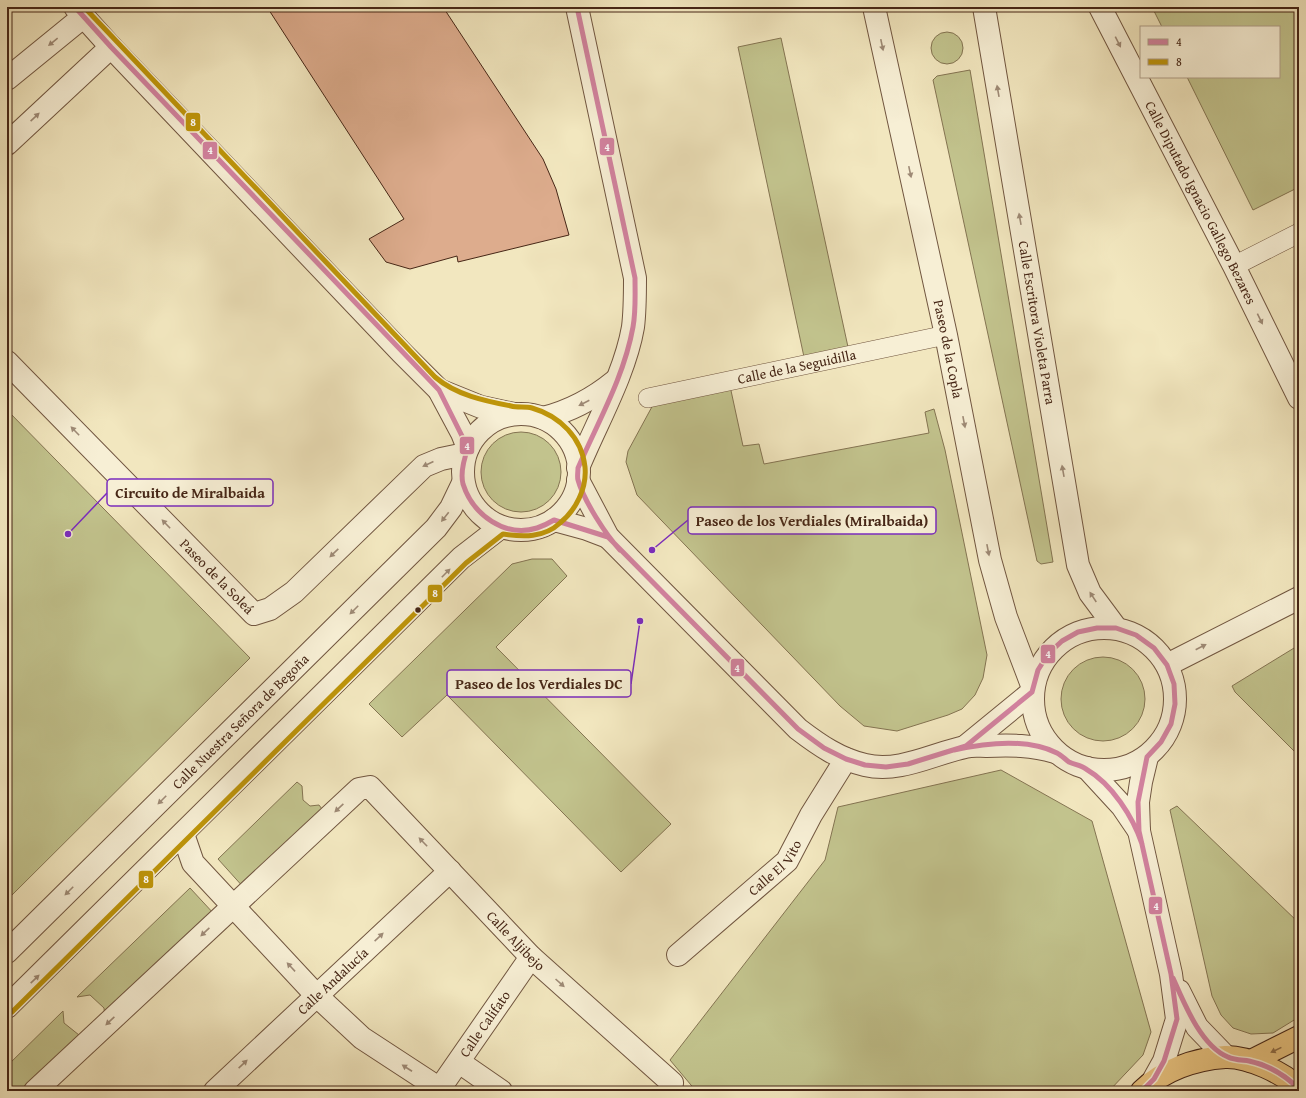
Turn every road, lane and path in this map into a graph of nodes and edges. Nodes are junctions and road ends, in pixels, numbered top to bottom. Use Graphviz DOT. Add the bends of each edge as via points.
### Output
graph roads {
  1 [pos="578,7"];
  2 [pos="874,7"];
  3 [pos="984,7"];
  4 [pos="1100,7"];
  5 [pos="79,12"];
  6 [pos="111,47"];
  7 [pos="7,79"];
  8 [pos="7,144"];
  9 [pos="1299,233"];
  10 [pos="1234,266"];
  11 [pos="946,335"];
  12 [pos="7,362"];
  13 [pos="615,381"];
  14 [pos="439,390"];
  15 [pos="648,398"];
  16 [pos="1299,398"];
  17 [pos="514,414"];
  18 [pos="543,418"];
  19 [pos="467,451"];
  20 [pos="578,474"];
  21 [pos="464,483"];
  22 [pos="554,520"];
  23 [pos="501,527"];
  24 [pos="608,537"];
  25 [pos="1299,598"];
  26 [pos="1116,628"];
  27 [pos="1167,665"];
  28 [pos="1033,690"];
  29 [pos="966,746"];
  30 [pos="1056,752"];
  31 [pos="1147,757"];
  32 [pos="846,759"];
  33 [pos="1087,768"];
  34 [pos="1139,832"];
  35 [pos="183,834"];
  36 [pos="450,871"];
  37 [pos="233,906"];
  38 [pos="7,952"];
  39 [pos="678,955"];
  40 [pos="531,957"];
  41 [pos="1171,974"];
  42 [pos="317,996"];
  43 [pos="7,1007"];
  44 [pos="1299,1037"];
  45 [pos="1226,1057"];
  46 [pos="459,1062"];
  47 [pos="1252,1062"];
  48 [pos="1148,1085"];
  49 [pos="671,1087"];
  50 [pos="1299,1089"];
  51 [pos="439,1090"];
  52 [pos="35,1091"];
  53 [pos="215,1091"];
  54 [pos="501,1091"];
  1 -- 13 [label="street" via="635,278 636,304 633,328 624,362"];
  2 -- 11 [label="street, Paseo de la Copla, one-way"];
  26 -- 3 [label="street, Calle Escritora Violeta Parra, one-way" via="1090,593 1078,565"];
  4 -- 10 [label="street, Calle Diputado Ignacio Gallego Bezares, one-way"];
  5 -- 6 [label="street"];
  5 -- 7 [label="street, one-way"];
  8 -- 6 [label="street, one-way"];
  6 -- 14 [label="street"];
  9 -- 10 [label="street"];
  10 -- 16 [label="street, Calle Diputado Ignacio Gallego Bezares, one-way"];
  11 -- 15 [label="street, Calle de la Seguidilla"];
  11 -- 28 [label="street, Paseo de la Copla, one-way" via="990,560 1006,617"];
  19 -- 12 [label="street, Paseo de la Soleá, one-way" via="424,466 294,592 270,609 254,614"];
  13 -- 18 [label="street, one-way" via="593,398 564,413"];
  13 -- 20 [label="street"];
  14 -- 17 [label="street" via="481,407"];
  14 -- 19 [label="street" via="462,433"];
  17 -- 18 [label="street" via="529,414"];
  17 -- 19 [label="street" via="495,420 479,431"];
  18 -- 20 [label="street" via="568,438 575,452"];
  19 -- 21 [label="street" via="463,468"];
  20 -- 22 [label="street" via="574,495"];
  20 -- 24 [label="street"];
  21 -- 23 [label="street" via="471,501 484,517"];
  21 -- 38 [label="street, Calle Nuestra Señora de Begoña, one-way" via="451,508 436,528"];
  22 -- 23 [label="street" via="537,528 519,530"];
  22 -- 24 [label="street"];
  35 -- 23 [label="street, one-way" via="461,558"];
  24 -- 32 [label="street" via="798,729 824,748"];
  27 -- 25 [label="street, one-way"];
  26 -- 27 [label="street" via="1136,635 1154,648"];
  26 -- 28 [label="street" via="1078,632 1062,641 1048,654 1038,670"];
  27 -- 31 [label="street" via="1174,684 1175,704 1172,718 1161,742"];
  28 -- 29 [label="street"];
  28 -- 30 [label="street" via="1033,709 1037,725"];
  29 -- 30 [label="street" via="1018,744"];
  29 -- 32 [label="street" via="908,764 886,767 865,765"];
  30 -- 33 [label="street" via="1070,762"];
  31 -- 33 [label="street" via="1128,766 1108,771"];
  31 -- 34 [label="street" via="1141,782"];
  32 -- 39 [label="street, Calle El Vito" via="811,815 787,861"];
  33 -- 34 [label="street" via="1122,806"];
  34 -- 41 [label="street"];
  35 -- 37 [label="street" via="194,863"];
  43 -- 35 [label="street, one-way"];
  36 -- 37 [label="street, Calle Aljibejo, one-way" via="370,787 359,789"];
  36 -- 40 [label="street, Calle Aljibejo"];
  42 -- 36 [label="street, Calle Andalucía, one-way"];
  42 -- 37 [label="street, one-way"];
  37 -- 52 [label="street, one-way"];
  40 -- 46 [label="street, Calle Califato"];
  40 -- 49 [label="street, Calle Aljibejo, one-way"];
  41 -- 45 [label="street" via="1197,1027"];
  41 -- 48 [label="street" via="1177,1019 1164,1061"];
  51 -- 42 [label="street, one-way" via="362,1038"];
  53 -- 42 [label="street, Calle Andalucía, one-way"];
  44 -- 47 [label="main road, one-way"];
  45 -- 47 [label="main road"];
  45 -- 48 [label="main road" via="1185,1064"];
  46 -- 51 [label="street, Calle Califato"];
  46 -- 54 [label="street"];
  47 -- 50 [label="main road" via="1277,1072 1292,1081"];
}
